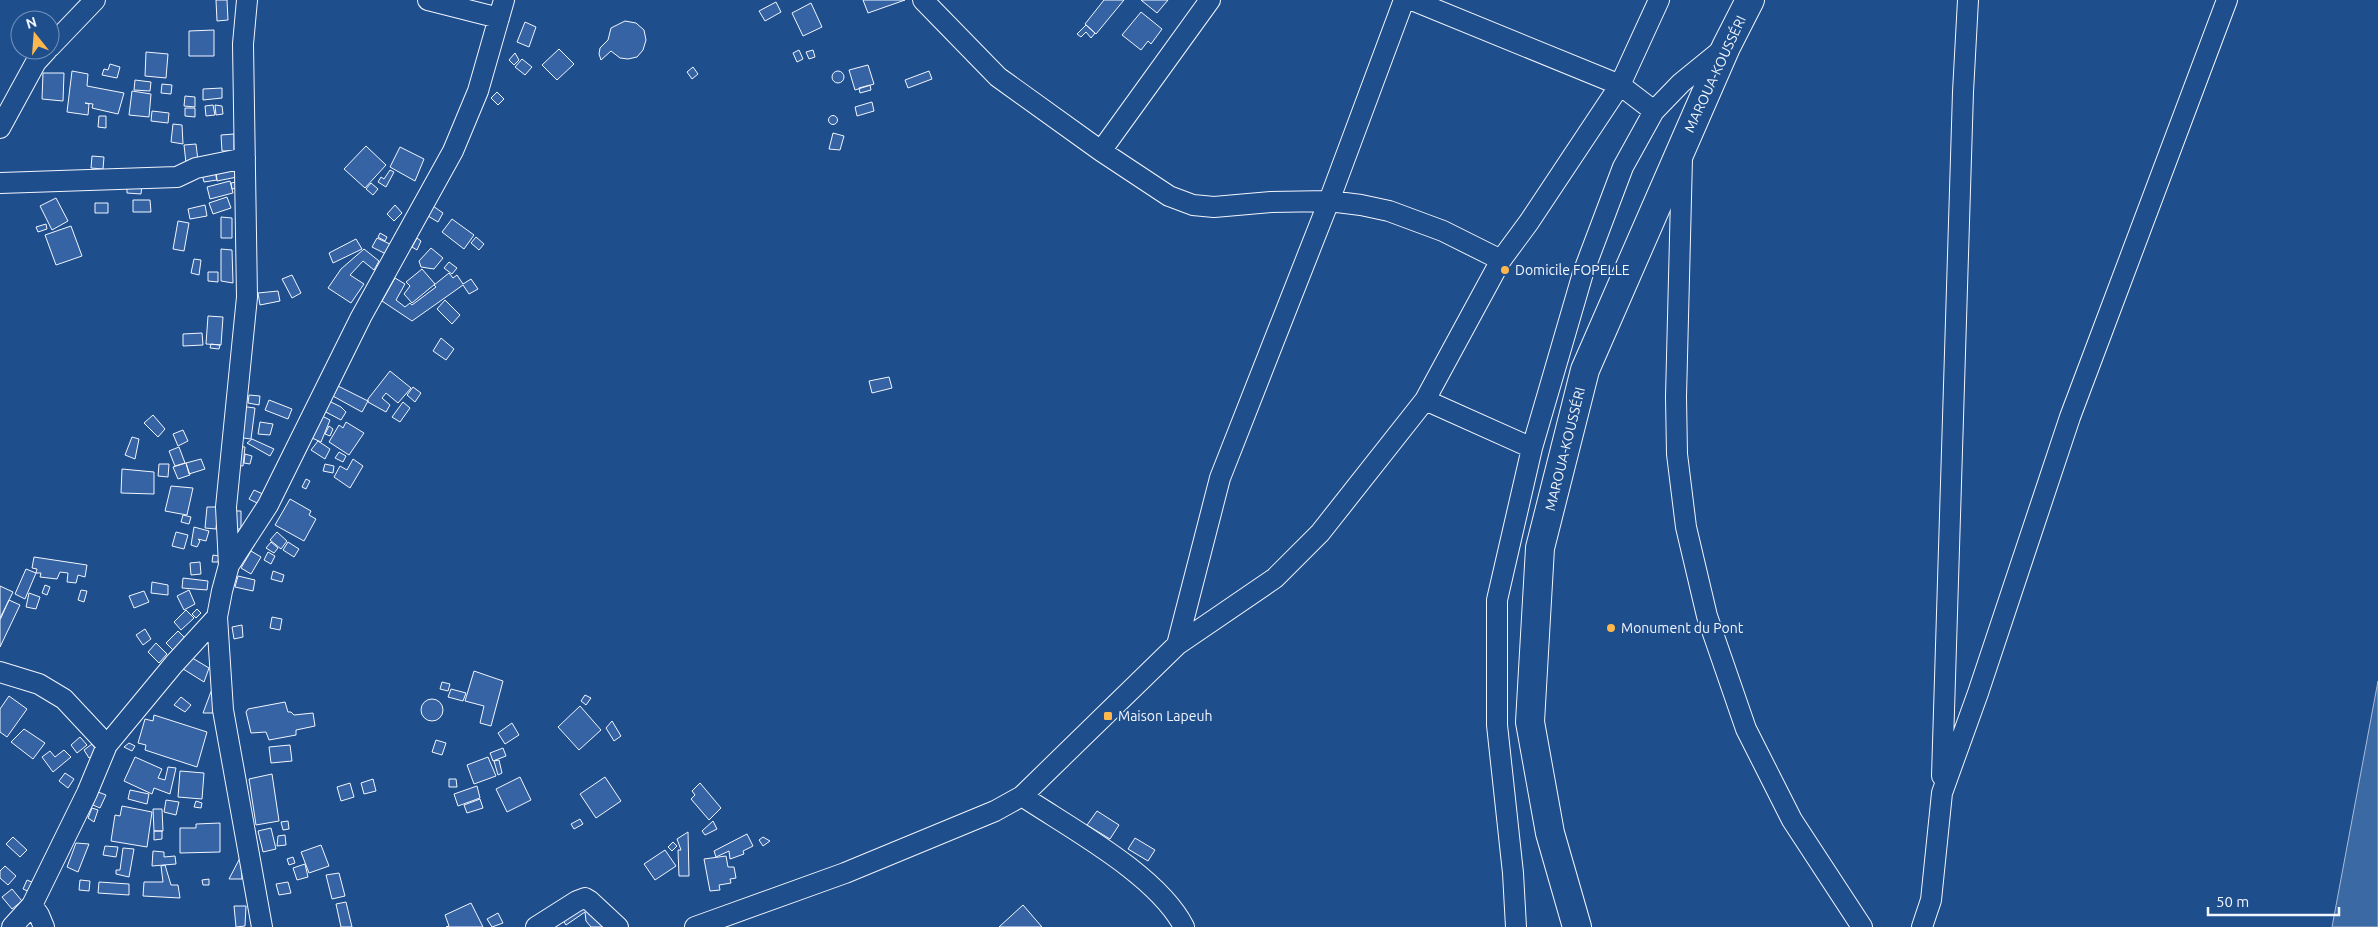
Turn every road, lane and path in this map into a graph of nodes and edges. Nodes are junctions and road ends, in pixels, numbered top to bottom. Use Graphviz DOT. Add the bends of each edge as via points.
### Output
graph roads {
  1 [pos="95,0"];
  2 [pos="247,0"];
  3 [pos="428,0"];
  4 [pos="924,0"];
  5 [pos="1210,0"];
  6 [pos="1404,0"];
  7 [pos="1412,0"];
  8 [pos="1659,0"];
  9 [pos="1750,0"];
  10 [pos="1968,0"];
  11 [pos="2227,0"];
  12 [pos="502,9"];
  13 [pos="60,37"];
  14 [pos="1726,46"];
  15 [pos="38,60"];
  16 [pos="1620,85"];
  17 [pos="1654,111"];
  18 [pos="0,128"];
  19 [pos="1682,148"];
  20 [pos="1101,151"];
  21 [pos="245,158"];
  22 [pos="0,183"];
  23 [pos="1329,201"];
  24 [pos="1501,260"];
  25 [pos="1425,400"];
  26 [pos="1532,448"];
  27 [pos="229,565"];
  28 [pos="217,617"];
  29 [pos="1177,645"];
  30 [pos="0,672"];
  31 [pos="108,745"];
  32 [pos="1942,793"];
  33 [pos="1022,796"];
  34 [pos="32,906"];
  35 [pos="12,927"];
  36 [pos="44,927"];
  37 [pos="262,927"];
  38 [pos="536,927"];
  39 [pos="618,927"];
  40 [pos="695,927"];
  41 [pos="1184,927"];
  42 [pos="1516,927"];
  43 [pos="1577,927"];
  44 [pos="1862,927"];
  45 [pos="1922,927"];
  1 -- 13 [label="street"];
  2 -- 21 [label="street" via="243,44"];
  3 -- 12 [label="street"];
  4 -- 20 [label="street" via="998,77"];
  5 -- 20 [label="street"];
  6 -- 23 [label="street"];
  7 -- 16 [label="street"];
  8 -- 16 [label="street"];
  9 -- 14 [label="highway, MAROUA-KOUSSÉRI"];
  10 -- 32 [label="street" via="1962,92"];
  11 -- 32 [label="street" via="2070,417"];
  12 -- 27 [label="street" via="478,91 452,151 361,317 268,505"];
  14 -- 17 [label="street" via="1681,83"];
  14 -- 19 [label="highway, MAROUA-KOUSSÉRI"];
  15 -- 18 [label="street"];
  16 -- 17 [label="street"];
  16 -- 24 [label="street"];
  17 -- 26 [label="street" via="1623,167 1583,273"];
  19 -- 43 [label="highway, MAROUA-KOUSSÉRI" via="1585,370 1540,548 1530,722 1550,833"];
  19 -- 44 [label="street" via="1676,397 1677,454 1686,527 1707,616 1746,729 1792,820"];
  20 -- 23 [label="street" via="1170,196 1193,205 1214,207"];
  21 -- 22 [label="street" via="196,168 178,177"];
  21 -- 27 [label="street" via="247,297 226,507"];
  23 -- 24 [label="street" via="1403,215"];
  23 -- 29 [label="street" via="1220,478"];
  24 -- 25 [label="street"];
  25 -- 26 [label="street"];
  25 -- 29 [label="street" via="1320,533 1281,572"];
  26 -- 42 [label="street" via="1497,600 1497,725"];
  27 -- 28 [label="street"];
  28 -- 31 [label="street"];
  28 -- 37 [label="street" via="223,710"];
  29 -- 33 [label="street"];
  30 -- 31 [label="street" via="39,684 64,699"];
  31 -- 34 [label="street"];
  32 -- 45 [label="street" via="1931,900"];
  33 -- 40 [label="street" via="995,811 846,873"];
  33 -- 41 [label="street" via="1119,860 1154,889"];
  34 -- 35 [label="street"];
  34 -- 36 [label="street"];
  38 -- 39 [label="street" via="585,898"];
}
